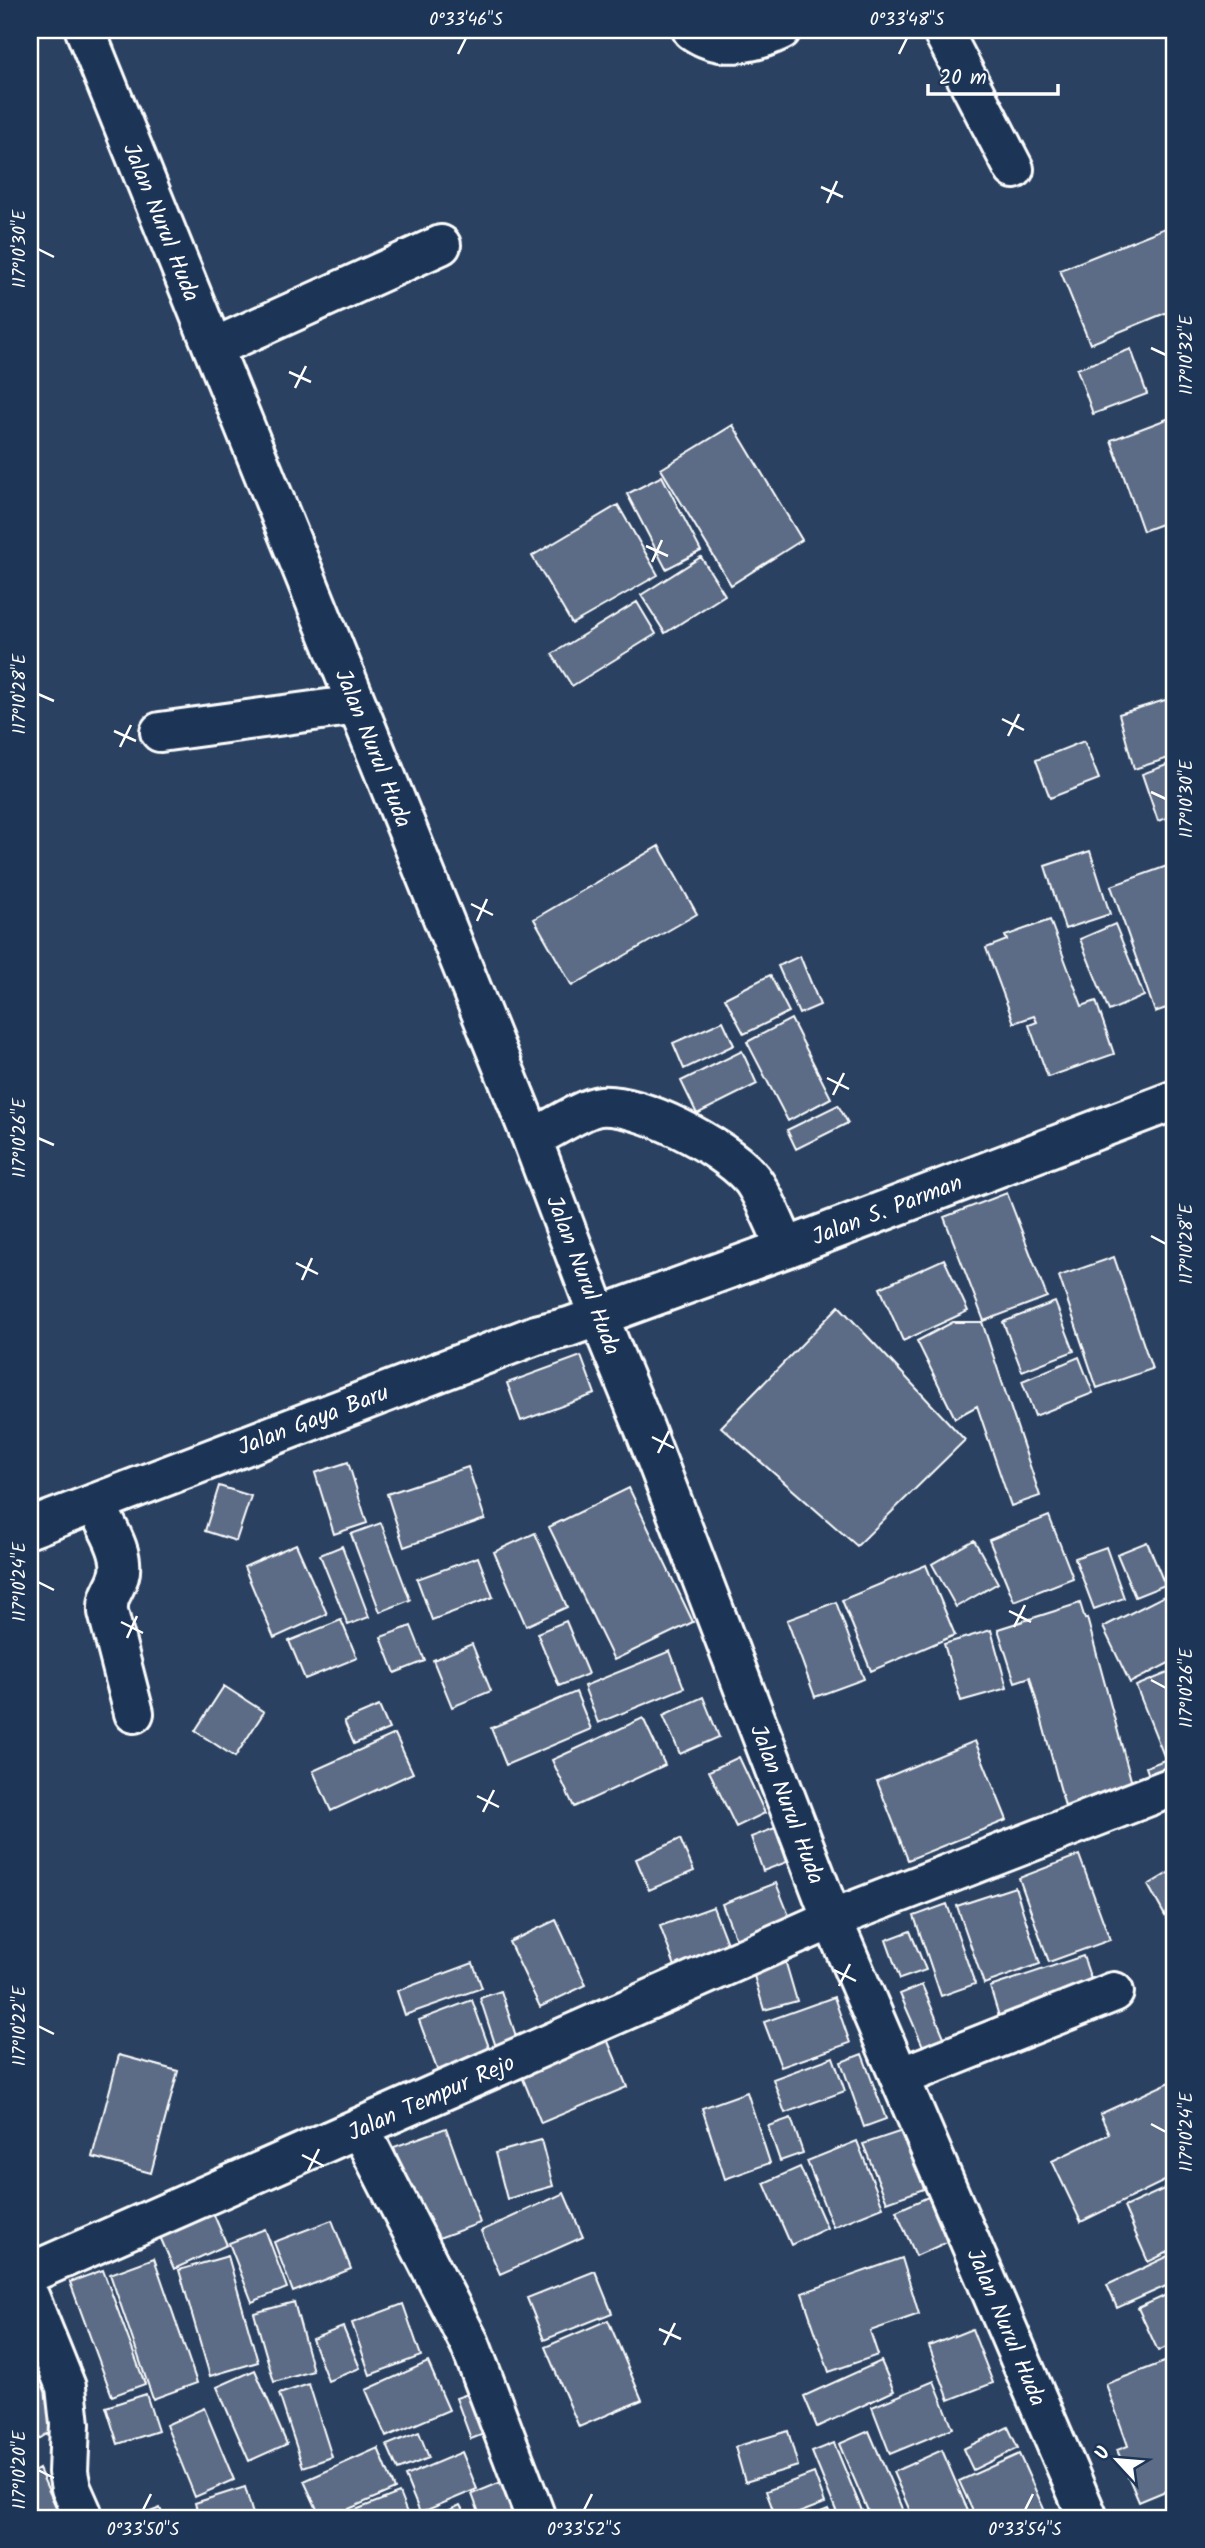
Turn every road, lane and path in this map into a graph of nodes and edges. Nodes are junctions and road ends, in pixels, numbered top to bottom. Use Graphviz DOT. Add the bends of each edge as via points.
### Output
graph roads {
  1 [pos="85,30"];
  2 [pos="692,30"];
  3 [pos="781,30"];
  4 [pos="942,30"];
  5 [pos="1014,169"];
  6 [pos="441,245"];
  7 [pos="213,348"];
  8 [pos="357,705"];
  9 [pos="160,732"];
  10 [pos="1175,1100"];
  11 [pos="533,1139"];
  12 [pos="786,1248"];
  13 [pos="567,1326"];
  14 [pos="95,1503"];
  15 [pos="30,1528"];
  16 [pos="134,1713"];
  17 [pos="1175,1786"];
  18 [pos="832,1919"];
  19 [pos="1114,1992"];
  20 [pos="900,2077"];
  21 [pos="360,2129"];
  22 [pos="30,2273"];
  23 [pos="30,2298"];
  24 [pos="82,2512"];
  25 [pos="536,2518"];
  26 [pos="1088,2518"];
  1 -- 7 [label="street, Jalan Nurul Huda"];
  2 -- 3 [label="street" via="731,44 761,40"];
  4 -- 5 [label="street"];
  6 -- 7 [label="street"];
  7 -- 8 [label="street, Jalan Nurul Huda"];
  8 -- 9 [label="street"];
  8 -- 11 [label="street, Jalan Nurul Huda"];
  10 -- 12 [label="street, Jalan S. Parman"];
  11 -- 12 [label="street" via="597,1106 636,1112 661,1122 724,1153 751,1178"];
  11 -- 13 [label="street, Jalan Nurul Huda"];
  12 -- 13 [label="street, Jalan S. Parman"];
  13 -- 14 [label="street, Jalan Gaya Baru"];
  13 -- 18 [label="street, Jalan Nurul Huda" via="645,1430"];
  14 -- 15 [label="street, Jalan Gaya Baru"];
  14 -- 16 [label="street" via="119,1554 120,1573 107,1597 108,1612"];
  17 -- 18 [label="street, Jalan Tempur Rejo"];
  18 -- 20 [label="street, Jalan Nurul Huda"];
  18 -- 21 [label="street, Jalan Tempur Rejo"];
  19 -- 20 [label="street"];
  20 -- 26 [label="street, Jalan Nurul Huda"];
  21 -- 22 [label="street, Jalan Tempur Rejo"];
  21 -- 25 [label="street" via="470,2344"];
  23 -- 24 [label="street" via="66,2387 71,2424 68,2472"];
}
